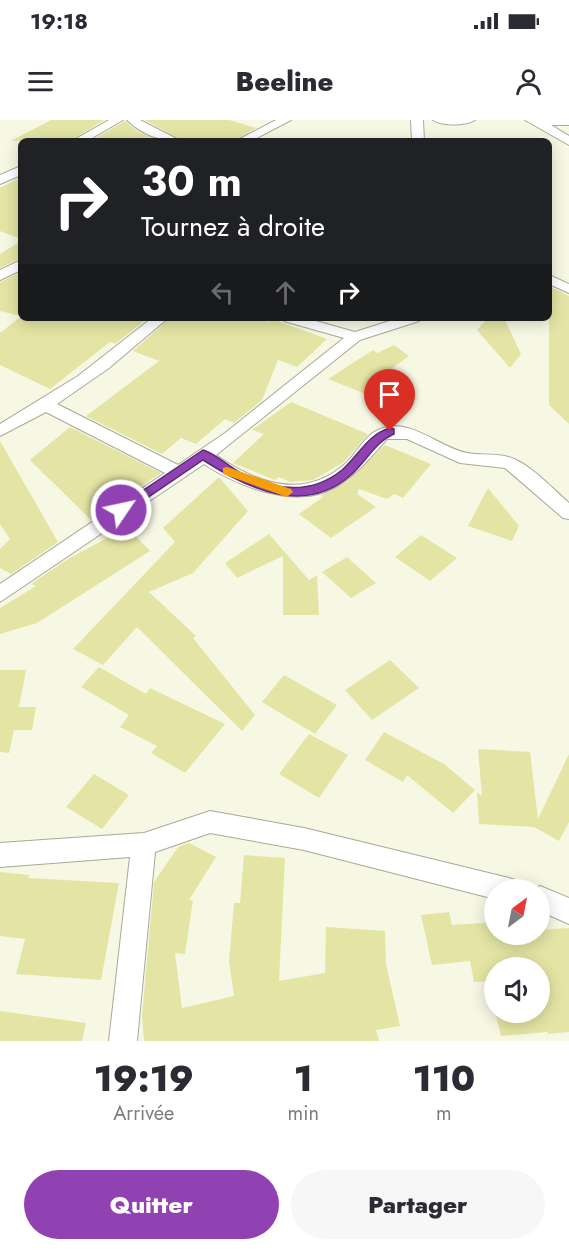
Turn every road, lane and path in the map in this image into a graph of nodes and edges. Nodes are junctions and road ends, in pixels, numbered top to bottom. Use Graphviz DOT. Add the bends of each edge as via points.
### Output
graph roads {
  1 [pos="117,120"];
  2 [pos="133,120"];
  3 [pos="285,120"];
  4 [pos="417,120"];
  5 [pos="439,120"];
  6 [pos="468,120"];
  7 [pos="535,121"];
  8 [pos="569,122"];
  9 [pos="84,138"];
  10 [pos="167,138"];
  11 [pos="248,138"];
  12 [pos="418,138"];
  13 [pos="569,142"];
  14 [pos="18,171"];
  15 [pos="0,180"];
  16 [pos="18,266"];
  17 [pos="0,276"];
  18 [pos="552,280"];
  19 [pos="569,289"];
  20 [pos="157,321"];
  21 [pos="299,321"];
  22 [pos="405,321"];
  23 [pos="354,337"];
  24 [pos="47,406"];
  25 [pos="0,431"];
  26 [pos="203,454"];
  27 [pos="177,472"];
  28 [pos="569,513"];
  29 [pos="0,594"];
  30 [pos="144,844"];
  31 [pos="0,855"];
  32 [pos="484,884"];
  33 [pos="550,902"];
  34 [pos="569,911"];
  35 [pos="123,1041"];
  1 -- 9 [label="street"];
  2 -- 10 [label="street"];
  3 -- 11 [label="street"];
  4 -- 12 [label="street"];
  5 -- 6 [label="street"];
  7 -- 8 [label="street"];
  7 -- 13 [label="street"];
  14 -- 15 [label="street"];
  16 -- 17 [label="street"];
  18 -- 19 [label="street"];
  20 -- 24 [label="street"];
  21 -- 23 [label="street"];
  22 -- 23 [label="street"];
  23 -- 26 [label="street"];
  24 -- 25 [label="street"];
  24 -- 27 [label="street"];
  26 -- 27 [label="street"];
  26 -- 28 [label="street" via="236,476 282,492 307,493 336,481 381,435 400,432 462,458 511,464"];
  27 -- 29 [label="street"];
  30 -- 31 [label="street"];
  30 -- 32 [label="street" via="210,822 304,839"];
  30 -- 35 [label="street"];
  33 -- 34 [label="street"];
}
